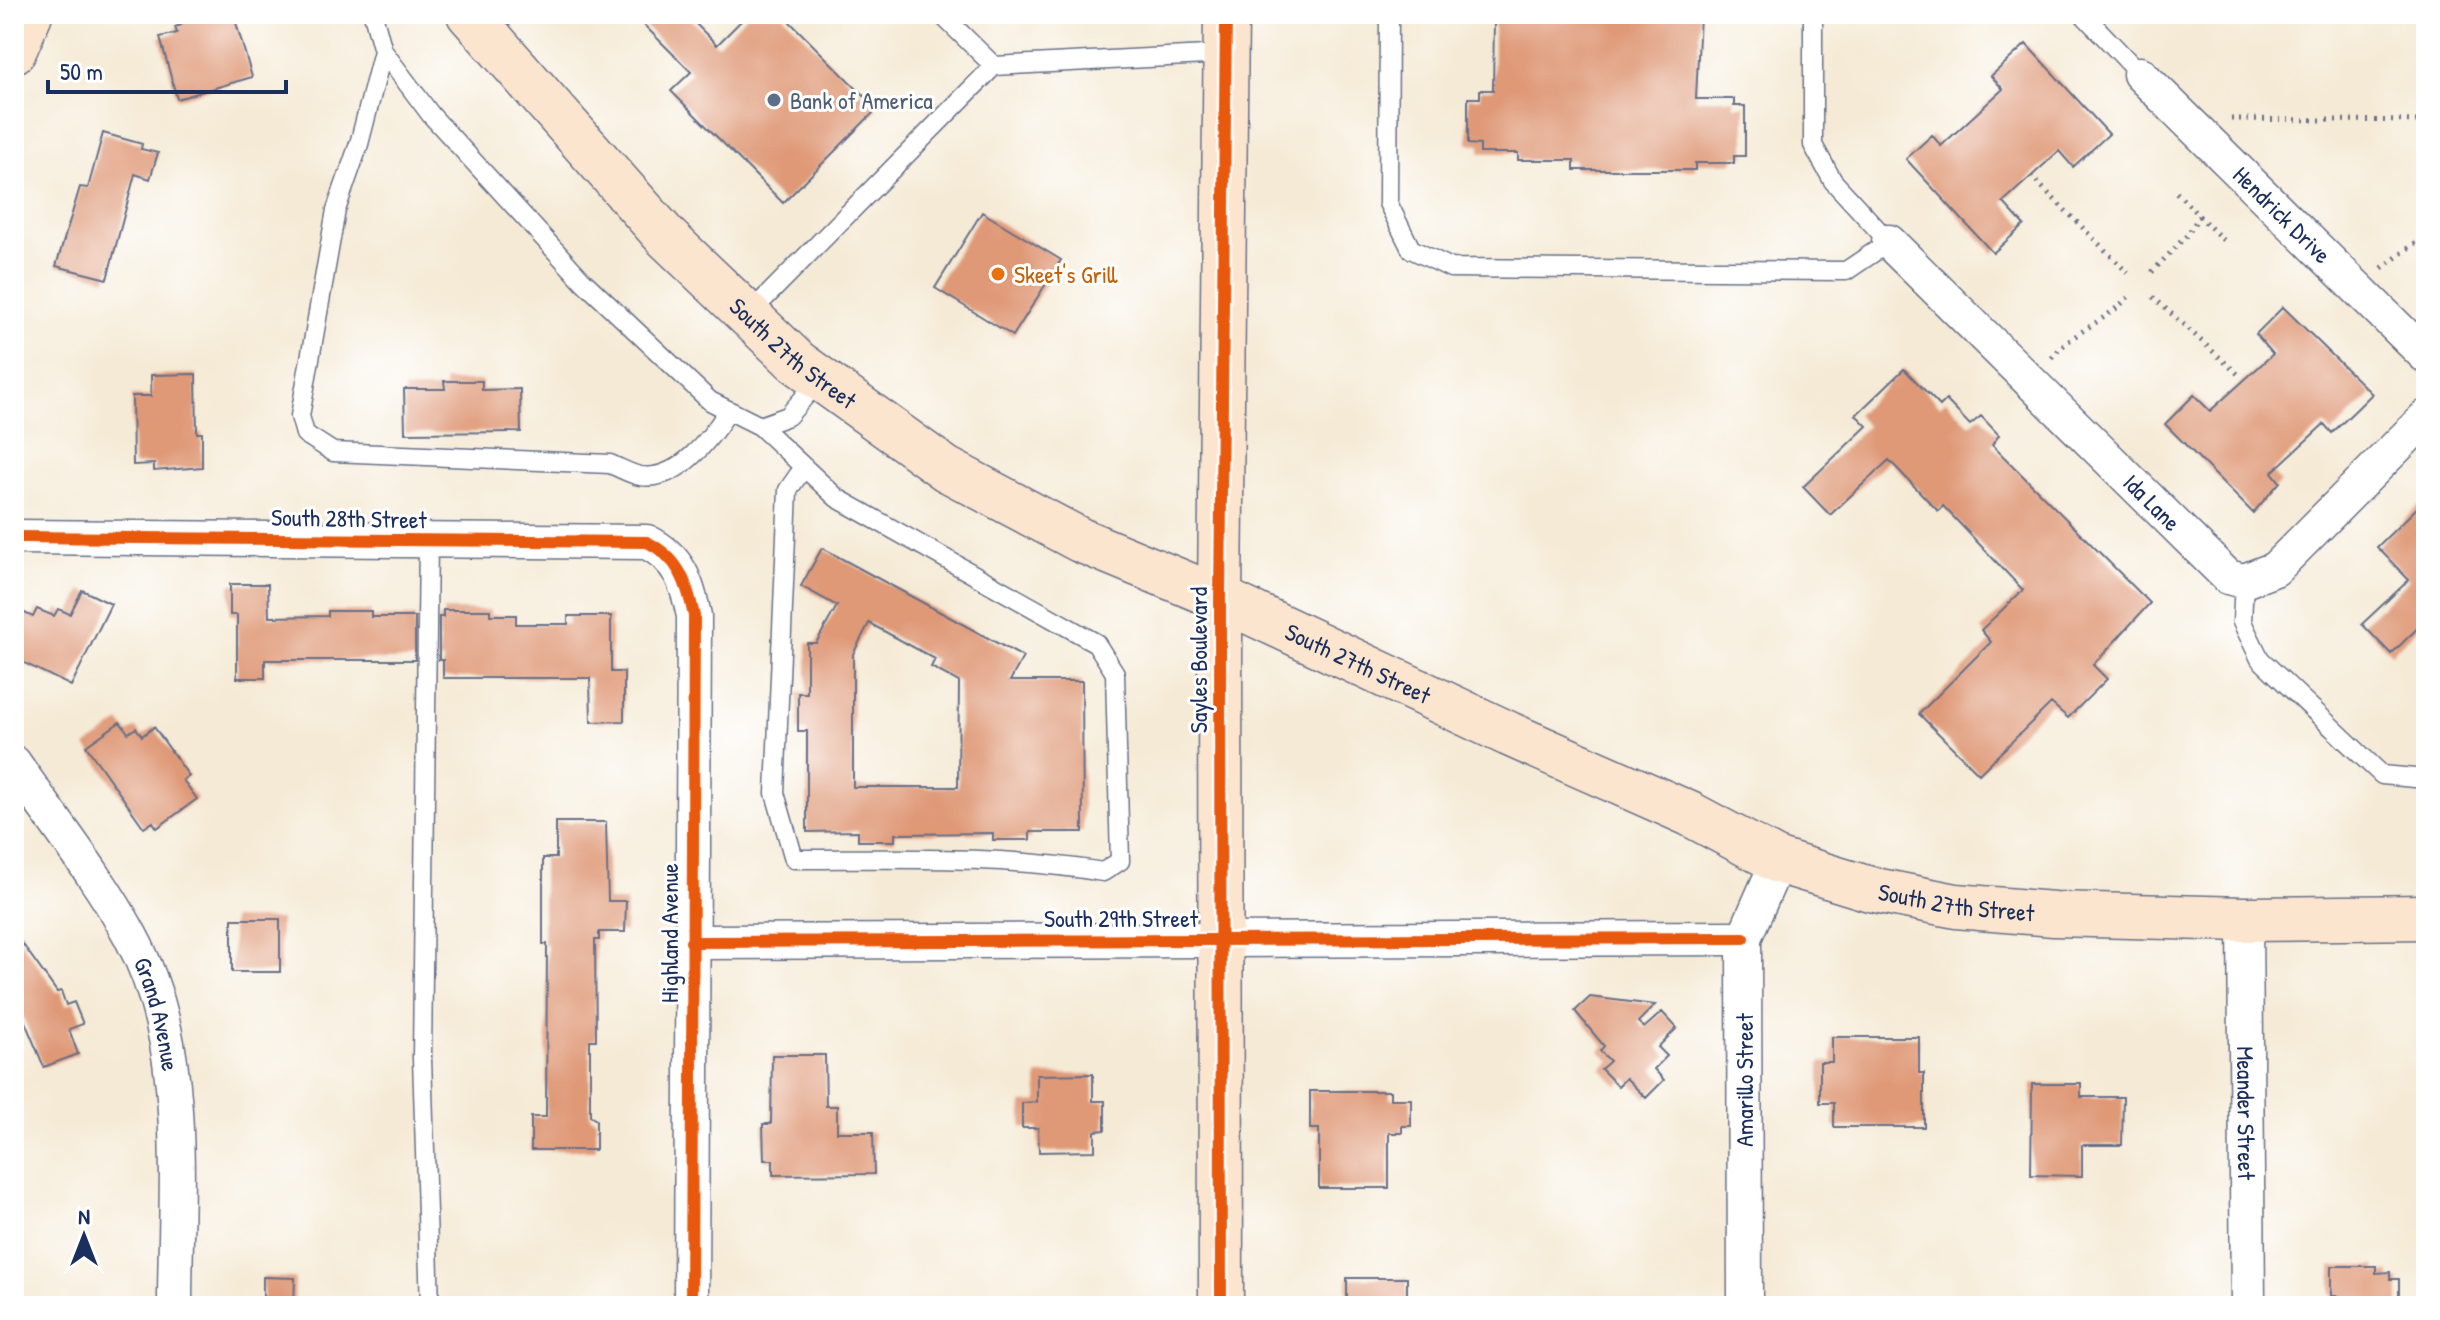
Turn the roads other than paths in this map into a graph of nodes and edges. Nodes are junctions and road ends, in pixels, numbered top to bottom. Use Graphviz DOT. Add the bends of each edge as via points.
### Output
graph roads {
  1 [pos="30,14"];
  2 [pos="373,14"];
  3 [pos="469,14"];
  4 [pos="941,14"];
  5 [pos="1389,14"];
  6 [pos="1813,14"];
  7 [pos="2083,14"];
  8 [pos="1226,34"];
  9 [pos="14,51"];
  10 [pos="383,51"];
  11 [pos="994,66"];
  12 [pos="2140,74"];
  13 [pos="1889,242"];
  14 [pos="749,314"];
  15 [pos="2426,356"];
  16 [pos="820,379"];
  17 [pos="728,411"];
  18 [pos="2426,417"];
  19 [pos="760,426"];
  20 [pos="804,467"];
  21 [pos="14,537"];
  22 [pos="428,540"];
  23 [pos="677,564"];
  24 [pos="2244,581"];
  25 [pos="1220,598"];
  26 [pos="14,763"];
  27 [pos="2426,779"];
  28 [pos="1778,861"];
  29 [pos="2426,917"];
  30 [pos="2245,919"];
  31 [pos="1744,938"];
  32 [pos="1221,940"];
  33 [pos="691,942"];
  34 [pos="175,1306"];
  35 [pos="430,1306"];
  36 [pos="691,1306"];
  37 [pos="1221,1306"];
  38 [pos="1745,1306"];
  39 [pos="2248,1306"];
  1 -- 9 [label="main road"];
  2 -- 10 [label="lane"];
  3 -- 14 [label="main road, South 27th Street" via="666,237"];
  4 -- 11 [label="lane"];
  5 -- 13 [label="lane" via="1388,203 1411,249 1451,268 1846,271"];
  6 -- 13 [label="lane" via="1813,145 1833,181"];
  7 -- 12 [label="lane"];
  8 -- 11 [label="lane"];
  8 -- 25 [label="main road, Sayles Boulevard"];
  10 -- 17 [label="lane" via="431,115 583,281 710,401"];
  10 -- 17 [label="lane" via="336,210 300,416 305,434 333,452 610,464 642,476 668,472 709,441"];
  11 -- 14 [label="lane"];
  12 -- 15 [label="street, Hendrick Drive"];
  13 -- 24 [label="street, Ida Lane" via="2228,577"];
  14 -- 16 [label="main road, South 27th Street"];
  16 -- 19 [label="lane" via="788,416"];
  16 -- 25 [label="main road, South 27th Street" via="946,469 1080,540"];
  17 -- 19 [label="lane"];
  18 -- 24 [label="street" via="2275,569"];
  19 -- 20 [label="lane"];
  20 -- 20 [label="lane" via="837,498 1096,643 1115,673 1120,861 1103,872 961,859 794,859 775,793 788,490"];
  21 -- 22 [label="street, South 28th Street"];
  22 -- 23 [label="street, South 28th Street" via="647,542"];
  22 -- 35 [label="lane" via="422,1058"];
  23 -- 33 [label="street, Highland Avenue" via="688,584 694,616"];
  24 -- 27 [label="lane" via="2242,622 2260,659 2382,775"];
  25 -- 28 [label="main road, South 27th Street" via="1690,814"];
  25 -- 32 [label="main road, Sayles Boulevard"];
  26 -- 34 [label="street, Grand Avenue" via="130,935 152,984 168,1042 174,1100"];
  28 -- 30 [label="main road, South 27th Street" via="1870,889 1956,906"];
  28 -- 31 [label="street, Amarillo Street"];
  29 -- 30 [label="main road, South 27th Street"];
  30 -- 39 [label="street, Meander Street"];
  31 -- 32 [label="street, South 29th Street"];
  31 -- 38 [label="street, Amarillo Street"];
  32 -- 33 [label="street, South 29th Street"];
  32 -- 37 [label="main road, Sayles Boulevard"];
  33 -- 36 [label="street, Highland Avenue"];
}
